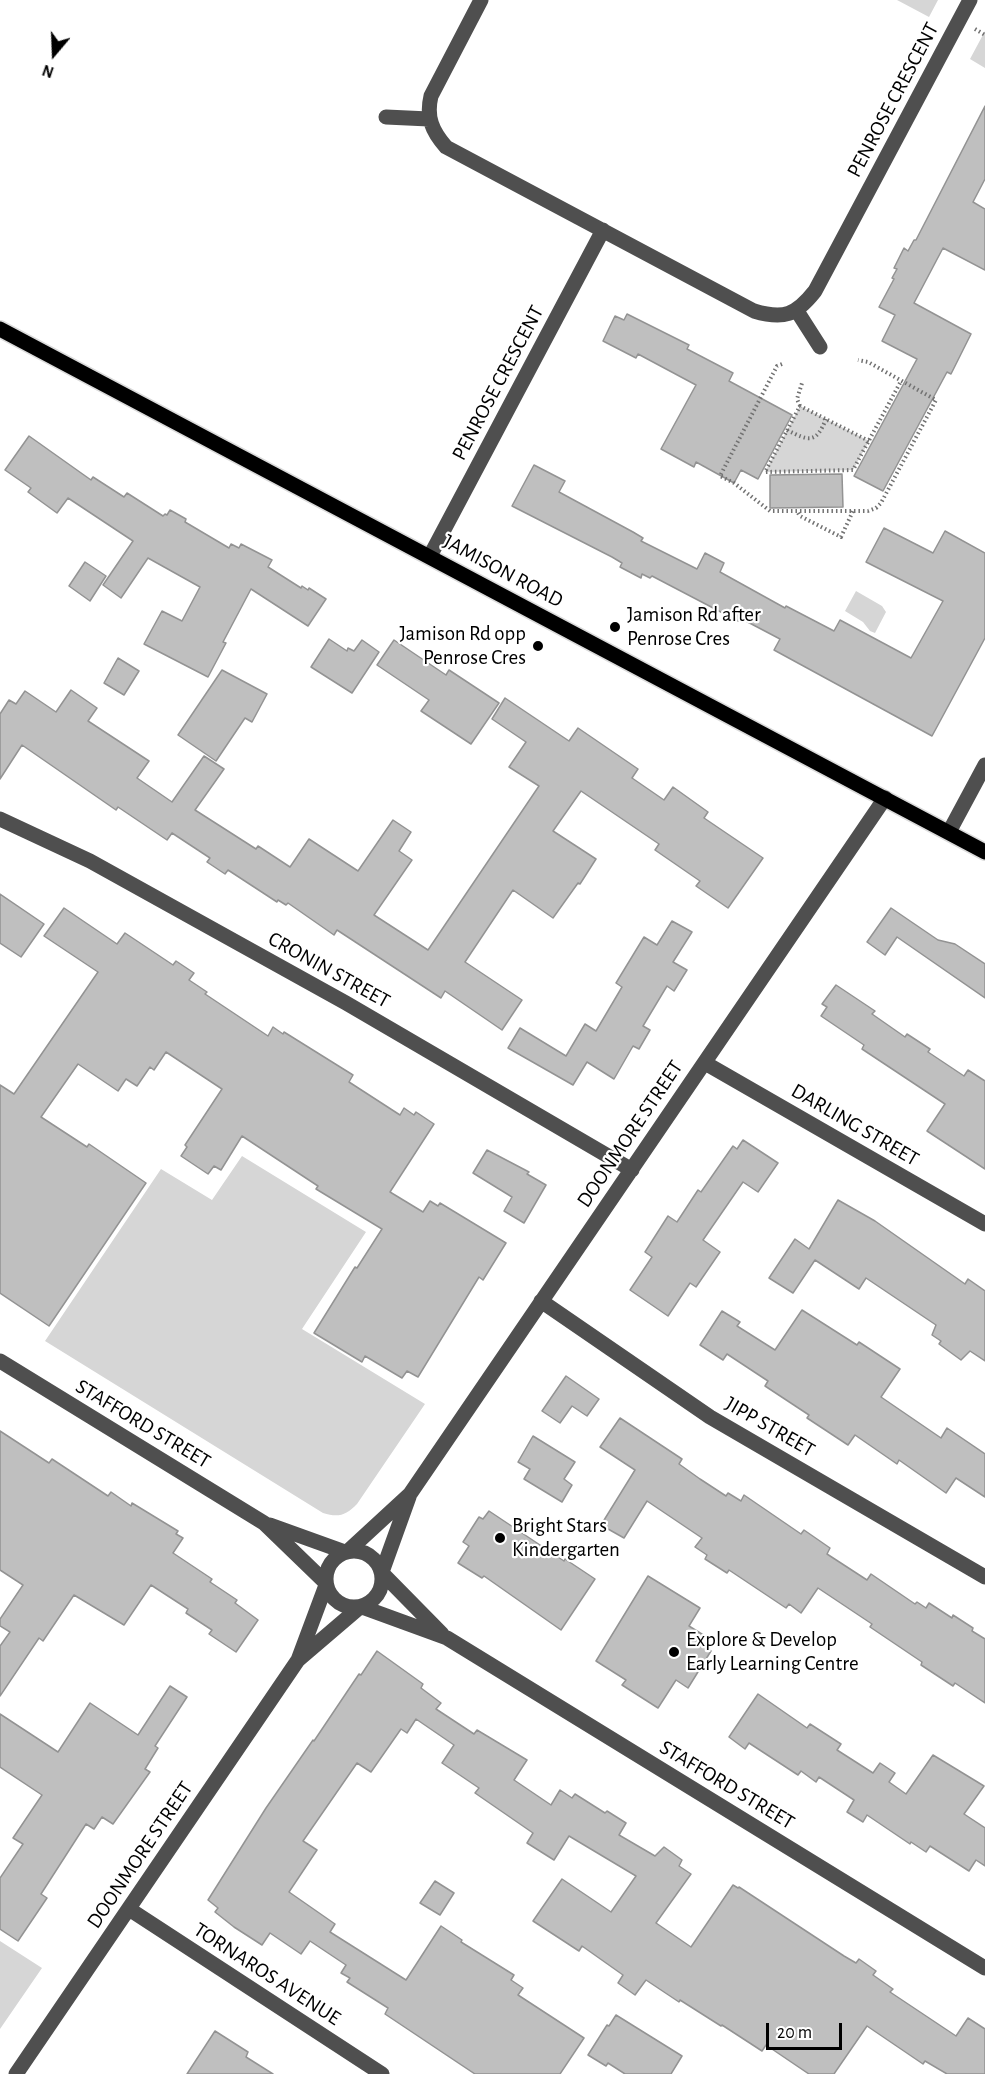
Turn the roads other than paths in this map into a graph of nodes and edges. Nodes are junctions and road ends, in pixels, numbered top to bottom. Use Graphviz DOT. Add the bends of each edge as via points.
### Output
graph roads {
  1 [pos="481,0"];
  2 [pos="970,0"];
  3 [pos="386,117"];
  4 [pos="429,119"];
  5 [pos="603,230"];
  6 [pos="796,311"];
  7 [pos="0,329"];
  8 [pos="819,347"];
  9 [pos="430,556"];
  10 [pos="985,765"];
  11 [pos="885,798"];
  12 [pos="0,819"];
  13 [pos="949,832"];
  14 [pos="985,852"];
  15 [pos="705,1063"];
  16 [pos="632,1170"];
  17 [pos="985,1224"];
  18 [pos="541,1301"];
  19 [pos="0,1361"];
  20 [pos="410,1494"];
  21 [pos="264,1523"];
  22 [pos="346,1552"];
  23 [pos="382,1572"];
  24 [pos="985,1577"];
  25 [pos="326,1583"];
  26 [pos="361,1607"];
  27 [pos="447,1638"];
  28 [pos="298,1660"];
  29 [pos="129,1909"];
  30 [pos="985,1968"];
  31 [pos="16,2074"];
  32 [pos="382,2074"];
  1 -- 4 [label="street" via="435,87 428,107"];
  2 -- 6 [label="street, PENROSE CRESCENT" via="815,291"];
  3 -- 4 [label="street"];
  4 -- 5 [label="street" via="439,139 457,154"];
  5 -- 6 [label="street" via="754,311 777,315"];
  5 -- 9 [label="street, PENROSE CRESCENT"];
  6 -- 8 [label="street"];
  7 -- 9 [label="main road, JAMISON ROAD"];
  9 -- 11 [label="main road, JAMISON ROAD"];
  10 -- 13 [label="street"];
  11 -- 13 [label="main road, JAMISON ROAD"];
  11 -- 15 [label="street, DOONMORE STREET"];
  12 -- 16 [label="street, CRONIN STREET" via="90,861 356,1008"];
  13 -- 14 [label="main road, JAMISON ROAD"];
  15 -- 16 [label="street, DOONMORE STREET"];
  15 -- 17 [label="street, DARLING STREET"];
  16 -- 18 [label="street, DOONMORE STREET"];
  18 -- 20 [label="street, DOONMORE STREET"];
  18 -- 24 [label="street, JIPP STREET" via="717,1421"];
  19 -- 21 [label="street, STAFFORD STREET"];
  20 -- 22 [label="street, DOONMORE STREET"];
  20 -- 23 [label="street, DOONMORE STREET"];
  21 -- 22 [label="street, STAFFORD STREET"];
  21 -- 25 [label="street, STAFFORD STREET"];
  22 -- 23 [label="street" via="364,1553"];
  22 -- 25 [label="street" via="332,1560"];
  23 -- 26 [label="street" via="381,1590"];
  23 -- 27 [label="street, STAFFORD STREET"];
  25 -- 26 [label="street" via="335,1600 351,1608"];
  25 -- 28 [label="street, DOONMORE STREET"];
  26 -- 27 [label="street, STAFFORD STREET"];
  26 -- 28 [label="street, DOONMORE STREET"];
  27 -- 30 [label="street, STAFFORD STREET"];
  28 -- 29 [label="street, DOONMORE STREET"];
  29 -- 31 [label="street, DOONMORE STREET"];
  29 -- 32 [label="street, TORNAROS AVENUE"];
}
